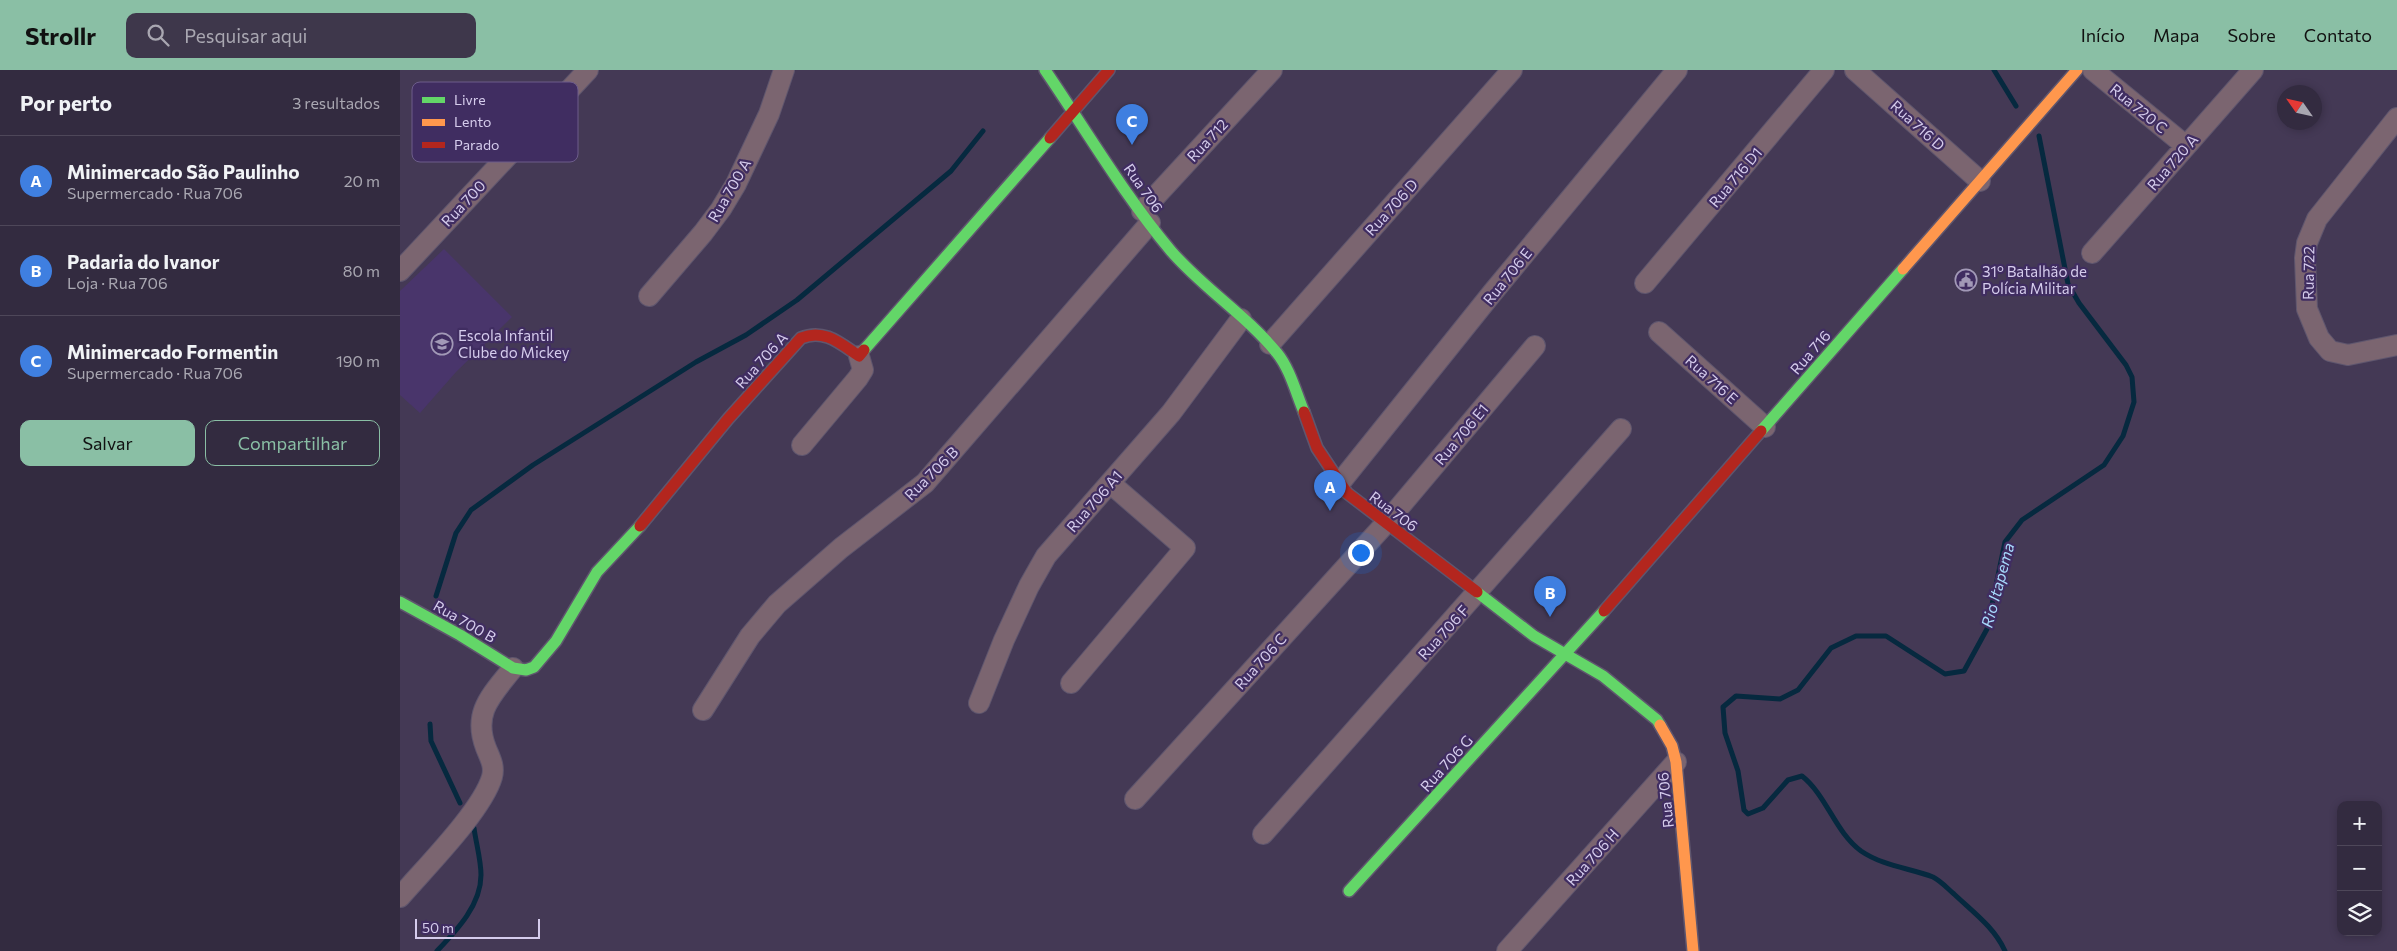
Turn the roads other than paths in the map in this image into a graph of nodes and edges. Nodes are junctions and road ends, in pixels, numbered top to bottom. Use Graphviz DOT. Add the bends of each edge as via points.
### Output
graph roads {
  1 [pos="588,70"];
  2 [pos="784,70"];
  3 [pos="1045,70"];
  4 [pos="1109,70"];
  5 [pos="1272,70"];
  6 [pos="1512,70"];
  7 [pos="1677,70"];
  8 [pos="1824,70"];
  9 [pos="1856,70"];
  10 [pos="2077,70"];
  11 [pos="2093,70"];
  12 [pos="2253,70"];
  13 [pos="577,82"];
  14 [pos="1073,111"];
  15 [pos="2397,118"];
  16 [pos="2186,146"];
  17 [pos="502,162"];
  18 [pos="1980,181"];
  19 [pos="1146,217"];
  20 [pos="2092,253"];
  21 [pos="400,271"];
  22 [pos="1645,283"];
  23 [pos="649,296"];
  24 [pos="1241,319"];
  25 [pos="1659,332"];
  26 [pos="1270,344"];
  27 [pos="2397,345"];
  28 [pos="1536,346"];
  29 [pos="859,356"];
  30 [pos="1765,427"];
  31 [pos="1621,429"];
  32 [pos="802,445"];
  33 [pos="1110,483"];
  34 [pos="1339,484"];
  35 [pos="1386,523"];
  36 [pos="1477,593"];
  37 [pos="400,602"];
  38 [pos="1566,654"];
  39 [pos="513,668"];
  40 [pos="1071,683"];
  41 [pos="979,703"];
  42 [pos="703,710"];
  43 [pos="1676,762"];
  44 [pos="1135,799"];
  45 [pos="1263,834"];
  46 [pos="1349,891"];
  47 [pos="400,897"];
  48 [pos="1507,951"];
  49 [pos="1693,951"];
  1 -- 13 [label="street, Rua 700"];
  2 -- 23 [label="street, Rua 700 A" via="769,114 721,209"];
  3 -- 14 [label="street, Rua 706"];
  4 -- 14 [label="street"];
  5 -- 19 [label="street, Rua 712"];
  6 -- 26 [label="street, Rua 706 D"];
  7 -- 34 [label="street, Rua 706 E"];
  8 -- 22 [label="street, Rua 716 D1"];
  9 -- 18 [label="street, Rua 716 D"];
  10 -- 18 [label="street, Rua 716"];
  11 -- 16 [label="street, Rua 720 C"];
  12 -- 16 [label="street, Rua 720 A"];
  14 -- 19 [label="street, Rua 706"];
  14 -- 29 [label="street"];
  15 -- 27 [label="street, Rua 722" via="2317,219 2305,258 2307,309 2319,338 2330,351 2348,355"];
  16 -- 20 [label="street, Rua 720 A"];
  17 -- 21 [label="street, Rua 700"];
  18 -- 30 [label="street, Rua 716"];
  19 -- 24 [label="street, Rua 706" via="1182,264"];
  19 -- 42 [label="street, Rua 706 B" via="926,483 827,559 777,604 750,636"];
  24 -- 26 [label="street, Rua 706"];
  24 -- 33 [label="street, Rua 706 A1" via="1171,413"];
  25 -- 30 [label="street, Rua 716 E"];
  26 -- 34 [label="street, Rua 706" via="1285,365 1317,448"];
  28 -- 35 [label="street, Rua 706 E1"];
  29 -- 32 [label="street" via="863,370 858,378"];
  29 -- 39 [label="street, Rua 706 A" via="825,334 809,333 801,338 728,419 658,506 597,572 543,658 526,670"];
  30 -- 38 [label="street, Rua 716"];
  31 -- 36 [label="street, Rua 706 F"];
  33 -- 40 [label="street" via="1185,548"];
  33 -- 41 [label="street, Rua 706 A1" via="1036,570"];
  34 -- 35 [label="street, Rua 706"];
  35 -- 36 [label="street, Rua 706"];
  35 -- 44 [label="street, Rua 706 C"];
  36 -- 38 [label="street, Rua 706" via="1534,636"];
  36 -- 45 [label="street, Rua 706 F"];
  37 -- 39 [label="street, Rua 700 B"];
  38 -- 43 [label="street, Rua 706" via="1603,676 1649,712 1665,732"];
  38 -- 46 [label="street, Rua 706 G"];
  39 -- 47 [label="street" via="488,701 481,717 480,732 494,767 492,778 480,802"];
  43 -- 48 [label="street, Rua 706 H"];
  43 -- 49 [label="street, Rua 706"];
}
